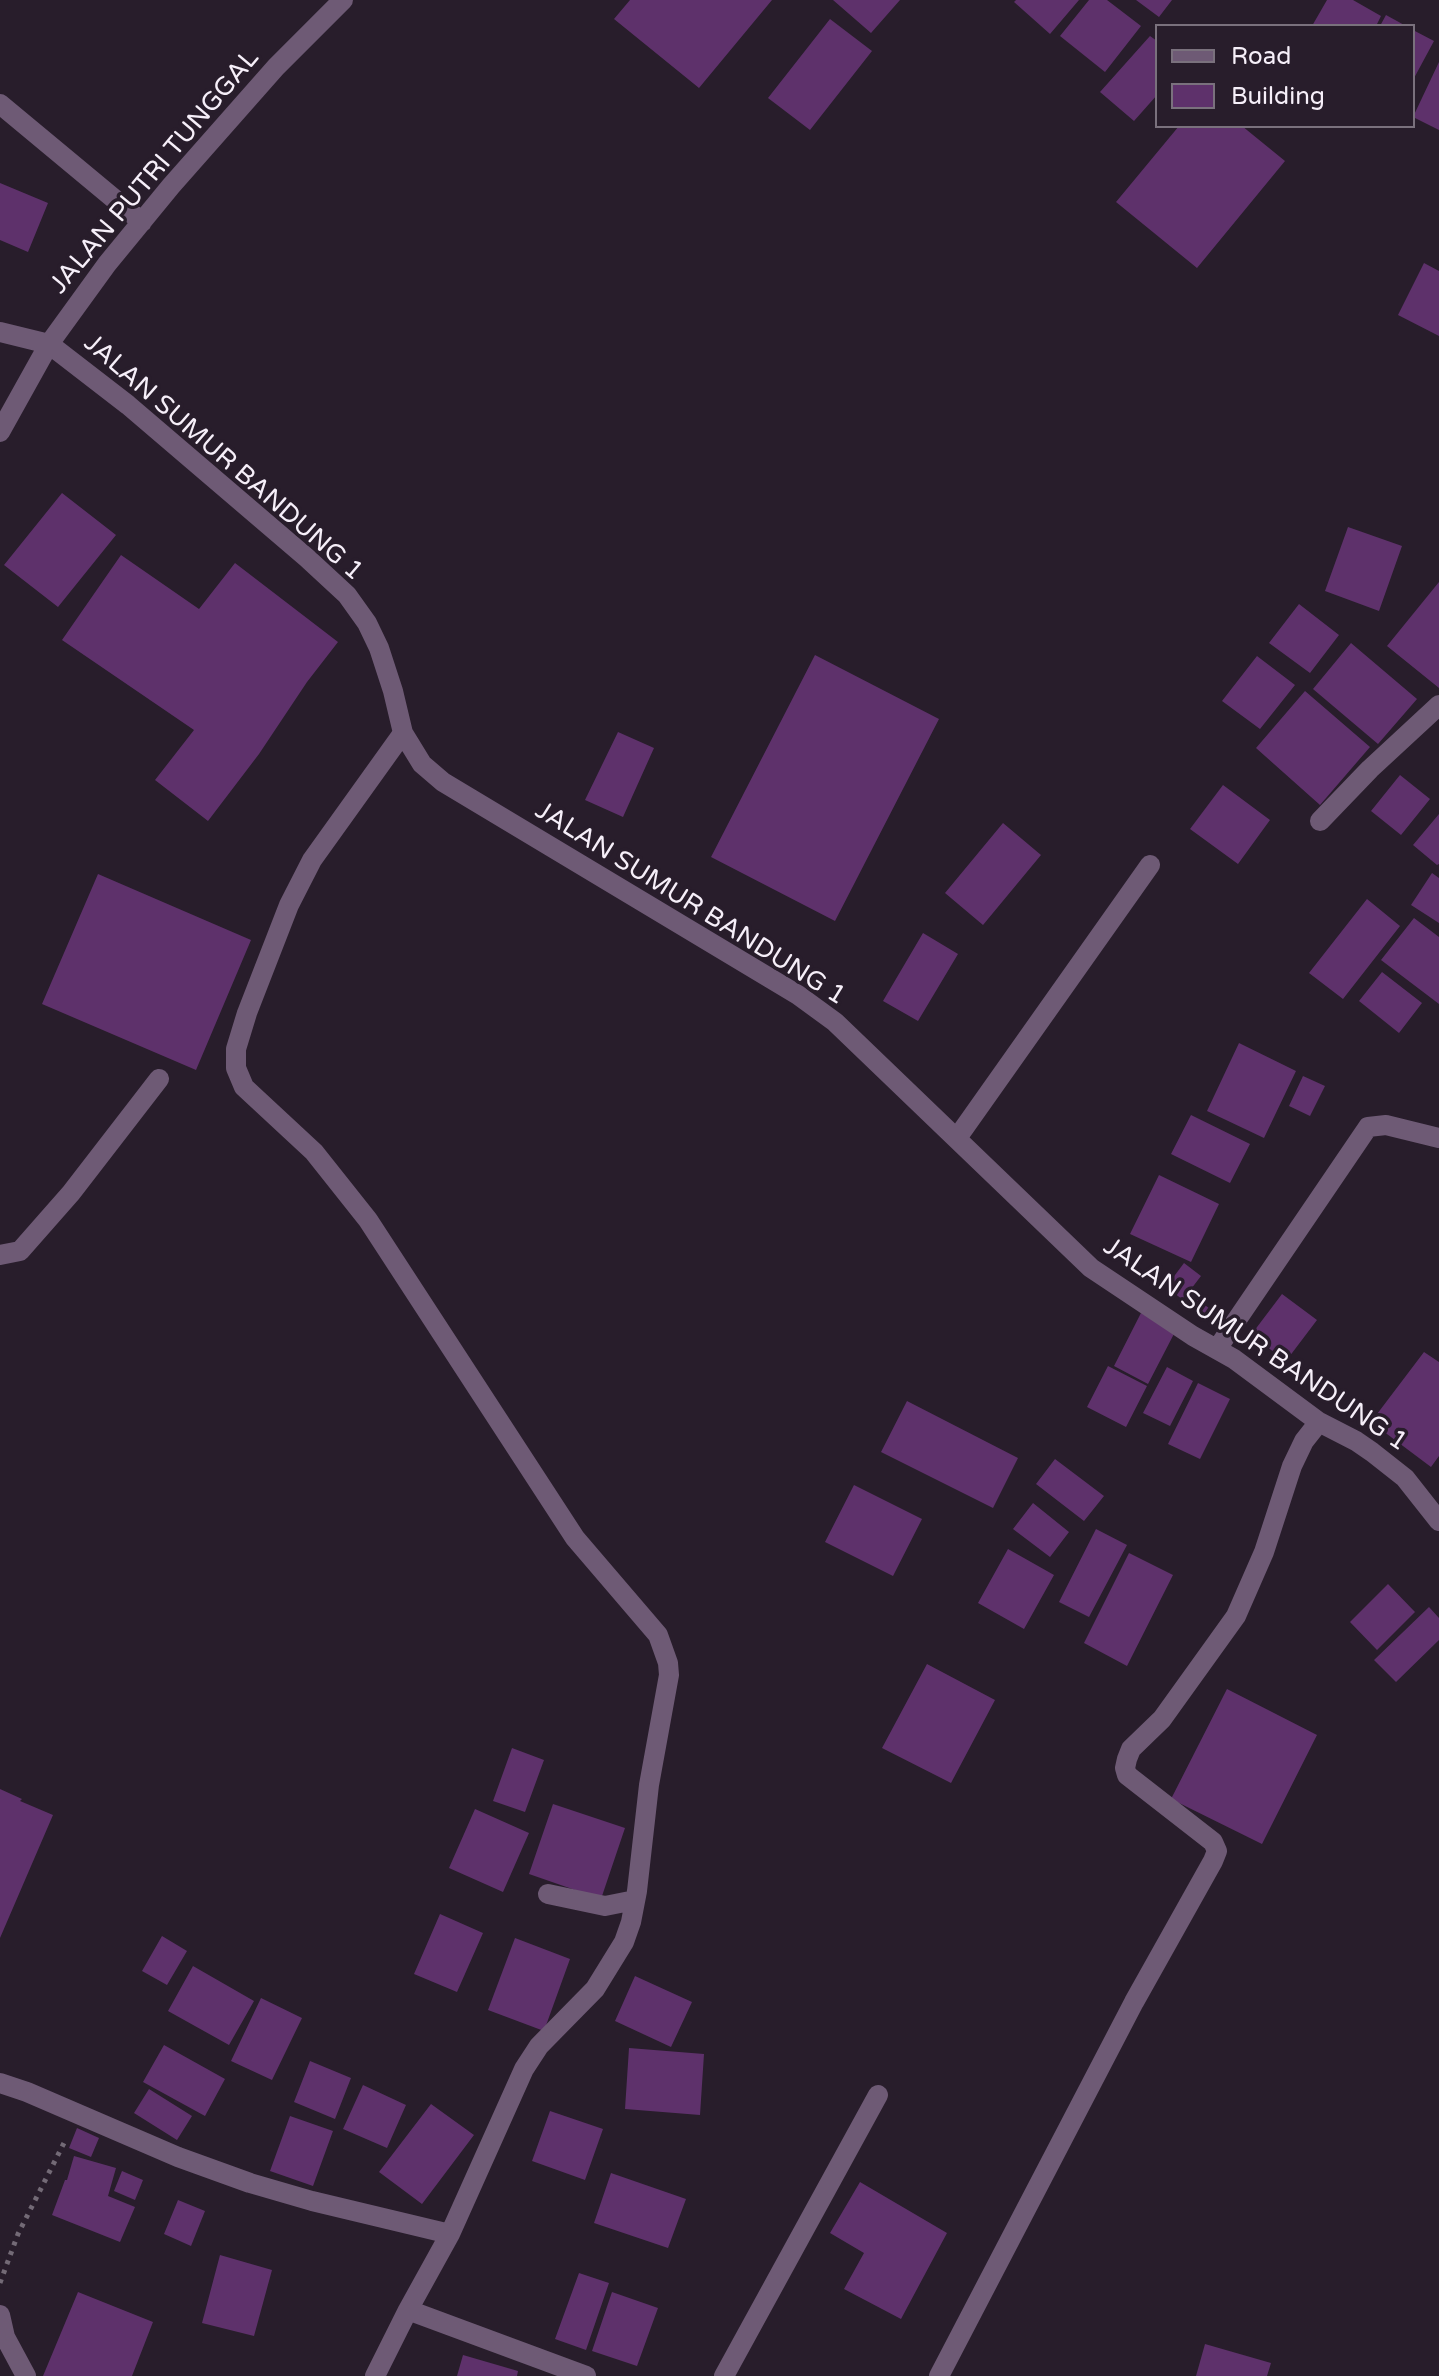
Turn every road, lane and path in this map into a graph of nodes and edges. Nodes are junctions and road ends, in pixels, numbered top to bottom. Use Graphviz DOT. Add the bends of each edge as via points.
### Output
graph roads {
  1 [pos="343,0"];
  2 [pos="0,104"];
  3 [pos="142,222"];
  4 [pos="0,332"];
  5 [pos="49,344"];
  6 [pos="0,432"];
  7 [pos="1439,705"];
  8 [pos="403,733"];
  9 [pos="1320,821"];
  10 [pos="1150,865"];
  11 [pos="159,1079"];
  12 [pos="957,1138"];
  13 [pos="1439,1138"];
  14 [pos="0,1255"];
  15 [pos="1217,1349"];
  16 [pos="1319,1422"];
  17 [pos="1439,1521"];
  18 [pos="548,1894"];
  19 [pos="635,1900"];
  20 [pos="0,2083"];
  21 [pos="878,2095"];
  22 [pos="79,2113"];
  23 [pos="450,2234"];
  24 [pos="0,2283"];
  25 [pos="408,2310"];
  26 [pos="0,2315"];
  27 [pos="26,2376"];
  28 [pos="375,2376"];
  29 [pos="586,2376"];
  30 [pos="724,2376"];
  31 [pos="939,2376"];
  1 -- 3 [label="street, JALAN PUTRI TUNGGAL" via="276,67"];
  2 -- 3 [label="street"];
  3 -- 5 [label="street, JALAN PUTRI TUNGGAL"];
  4 -- 5 [label="street"];
  5 -- 6 [label="street, JALAN PUTRI TUNGGAL"];
  5 -- 8 [label="street, JALAN SUMUR BANDUNG 1" via="152,425 347,595 379,648"];
  7 -- 9 [label="street"];
  8 -- 12 [label="street, JALAN SUMUR BANDUNG 1" via="422,764 443,782 835,1022"];
  8 -- 19 [label="street" via="312,860 289,905 252,999 236,1049 236,1068 244,1087 314,1152 368,1220 575,1538 658,1635 669,1675"];
  10 -- 12 [label="street"];
  11 -- 14 [label="street" via="20,1251"];
  12 -- 15 [label="street, JALAN SUMUR BANDUNG 1" via="1091,1268"];
  13 -- 15 [label="street" via="1386,1125 1368,1127"];
  15 -- 16 [label="street, JALAN SUMUR BANDUNG 1"];
  16 -- 17 [label="street, JALAN SUMUR BANDUNG 1" via="1356,1441 1405,1478"];
  16 -- 31 [label="street" via="1292,1466 1236,1616 1127,1759 1127,1775 1213,1842 1217,1851"];
  18 -- 19 [label="street" via="605,1906"];
  19 -- 23 [label="street" via="624,1942 595,1989 539,2046 524,2069"];
  20 -- 22 [label="street"];
  21 -- 30 [label="street"];
  22 -- 23 [label="street" via="250,2183"];
  22 -- 24 [label="path" via="18,2234"];
  23 -- 25 [label="street"];
  25 -- 28 [label="street"];
  25 -- 29 [label="street"];
  26 -- 27 [label="street" via="5,2337"];
}
